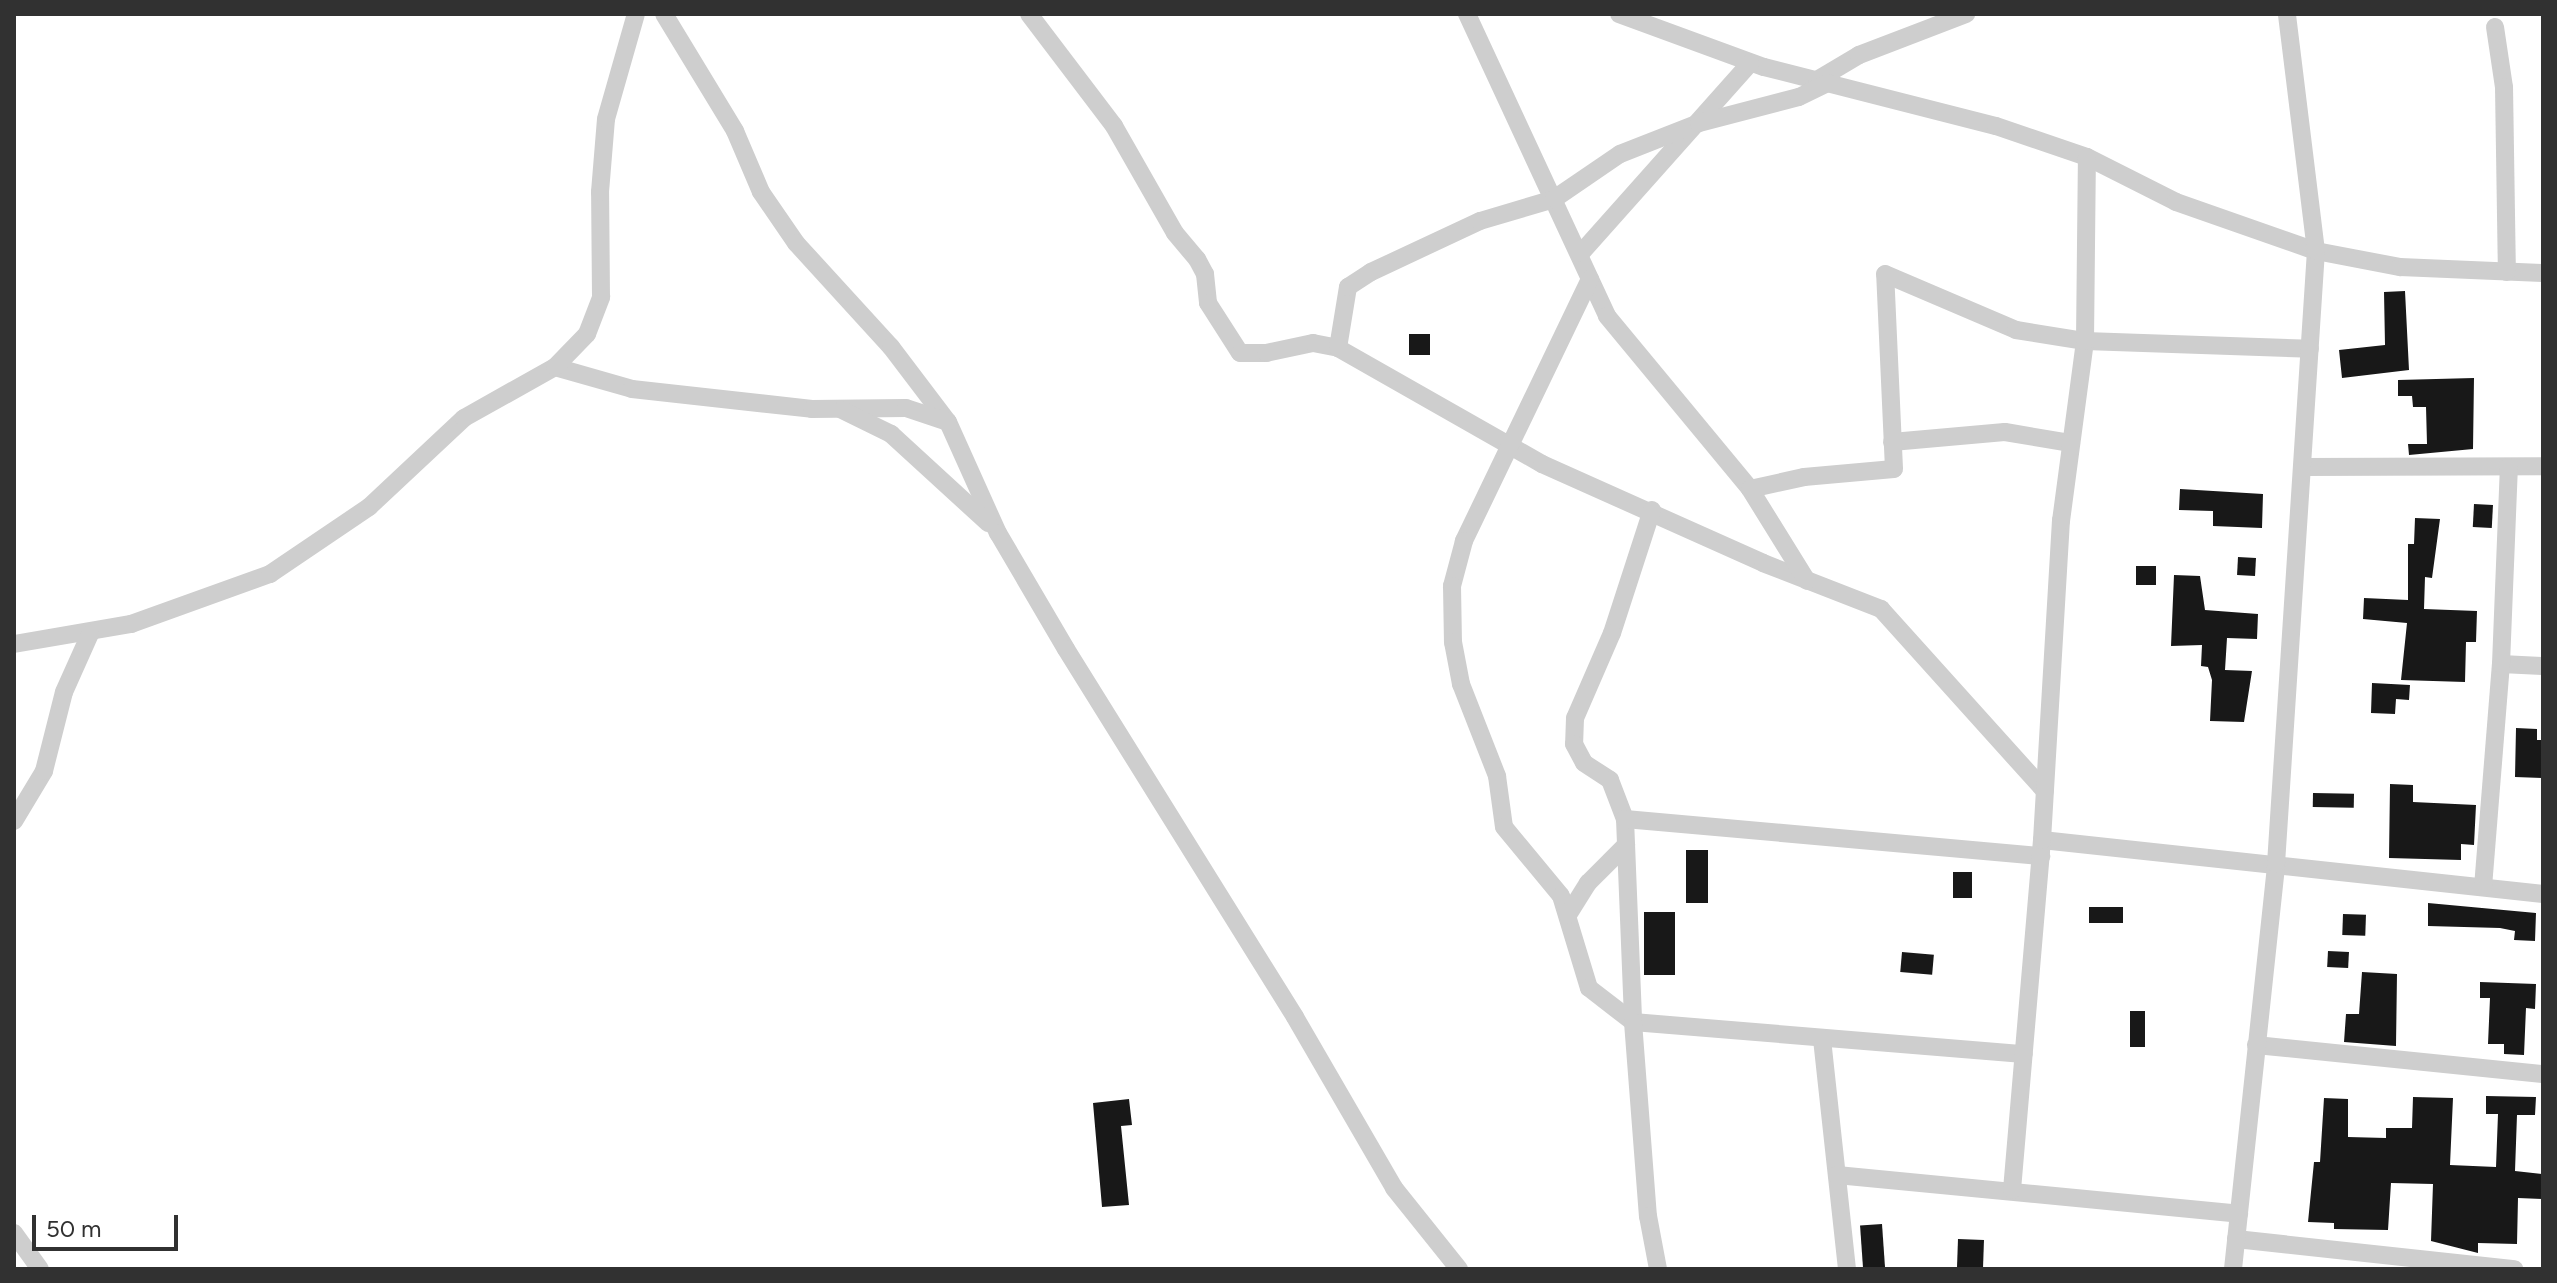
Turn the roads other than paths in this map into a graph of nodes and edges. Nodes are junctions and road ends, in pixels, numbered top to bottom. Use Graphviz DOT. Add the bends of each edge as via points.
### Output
graph roads {
  1 [pos="636,14"];
  2 [pos="664,14"];
  3 [pos="1029,14"];
  4 [pos="1467,14"];
  5 [pos="1619,14"];
  6 [pos="1966,14"];
  7 [pos="2287,14"];
  8 [pos="2495,27"];
  9 [pos="1750,63"];
  10 [pos="1822,82"];
  11 [pos="1699,123"];
  12 [pos="2087,157"];
  13 [pos="1554,199"];
  14 [pos="2316,251"];
  15 [pos="1581,253"];
  16 [pos="2507,272"];
  17 [pos="2543,273"];
  18 [pos="1590,279"];
  19 [pos="2085,341"];
  20 [pos="1338,348"];
  21 [pos="2310,349"];
  22 [pos="555,367"];
  23 [pos="839,409"];
  24 [pos="948,422"];
  25 [pos="1892,442"];
  26 [pos="2071,443"];
  27 [pos="1511,449"];
  28 [pos="2543,466"];
  29 [pos="2302,467"];
  30 [pos="2509,467"];
  31 [pos="1750,489"];
  32 [pos="1652,510"];
  33 [pos="998,533"];
  34 [pos="1807,581"];
  35 [pos="90,634"];
  36 [pos="14,644"];
  37 [pos="2501,664"];
  38 [pos="2543,666"];
  39 [pos="2045,791"];
  40 [pos="1625,819"];
  41 [pos="14,821"];
  42 [pos="1626,845"];
  43 [pos="2042,848"];
  44 [pos="2276,864"];
  45 [pos="2483,887"];
  46 [pos="2543,894"];
  47 [pos="1568,915"];
  48 [pos="1633,1022"];
  49 [pos="1822,1039"];
  50 [pos="2256,1045"];
  51 [pos="2024,1054"];
  52 [pos="2543,1074"];
  53 [pos="1837,1175"];
  54 [pos="2012,1190"];
  55 [pos="2239,1214"];
  56 [pos="14,1233"];
  57 [pos="2236,1239"];
  58 [pos="40,1269"];
  59 [pos="1459,1269"];
  60 [pos="1658,1269"];
  61 [pos="1847,1269"];
  62 [pos="2233,1269"];
  63 [pos="2514,1269"];
  1 -- 22 [label="street" via="606,119 601,297 587,334"];
  2 -- 24 [label="street" via="735,131 761,192 796,243 891,347"];
  3 -- 20 [label="street" via="1114,126 1167,220 1197,259 1205,274 1208,303 1234,346 1249,355 1313,343"];
  4 -- 13 [label="street"];
  5 -- 9 [label="street"];
  6 -- 10 [label="street" via="1859,55"];
  7 -- 14 [label="street"];
  8 -- 16 [label="street" via="2504,87"];
  9 -- 10 [label="street"];
  9 -- 11 [label="street"];
  10 -- 11 [label="street" via="1799,97"];
  10 -- 12 [label="street" via="1996,126"];
  11 -- 13 [label="street" via="1620,154"];
  11 -- 15 [label="street"];
  12 -- 14 [label="street" via="2176,202"];
  12 -- 19 [label="street"];
  13 -- 15 [label="street"];
  13 -- 20 [label="street" via="1480,221 1348,287"];
  14 -- 16 [label="street" via="2400,267"];
  14 -- 21 [label="street"];
  15 -- 18 [label="street"];
  16 -- 17 [label="street"];
  18 -- 27 [label="street"];
  18 -- 31 [label="street" via="1616,327"];
  19 -- 21 [label="street"];
  19 -- 25 [label="street" via="2016,330 1885,274"];
  19 -- 26 [label="street"];
  20 -- 27 [label="street"];
  21 -- 29 [label="street"];
  22 -- 23 [label="street" via="632,389"];
  22 -- 35 [label="street" via="464,418 369,507 270,574"];
  23 -- 24 [label="street" via="906,408"];
  23 -- 33 [label="street" via="891,434"];
  24 -- 33 [label="street"];
  25 -- 26 [label="street" via="2005,432"];
  25 -- 31 [label="street" via="1894,469 1804,477"];
  26 -- 39 [label="street" via="2061,521"];
  27 -- 32 [label="street"];
  27 -- 47 [label="street" via="1464,541 1452,586 1453,642 1461,684 1497,776 1504,827 1515,847 1545,874"];
  28 -- 30 [label="street"];
  29 -- 30 [label="street"];
  29 -- 44 [label="street"];
  30 -- 37 [label="street"];
  31 -- 34 [label="street"];
  32 -- 34 [label="street"];
  32 -- 40 [label="street" via="1612,633 1575,718 1574,744 1584,763 1610,780"];
  33 -- 59 [label="street" via="1394,1188"];
  34 -- 39 [label="street" via="1881,609"];
  35 -- 36 [label="street"];
  35 -- 41 [label="street" via="64,692 44,771"];
  37 -- 38 [label="street"];
  37 -- 45 [label="street"];
  39 -- 43 [label="street"];
  40 -- 42 [label="street"];
  40 -- 43 [label="street"];
  42 -- 47 [label="street" via="1588,883"];
  42 -- 48 [label="street"];
  43 -- 44 [label="street"];
  43 -- 51 [label="street"];
  44 -- 45 [label="street"];
  44 -- 50 [label="street"];
  45 -- 46 [label="street"];
  47 -- 48 [label="street" via="1589,988"];
  48 -- 49 [label="street"];
  48 -- 60 [label="street" via="1648,1216"];
  49 -- 51 [label="street"];
  49 -- 53 [label="street"];
  50 -- 52 [label="street"];
  50 -- 55 [label="street"];
  51 -- 54 [label="street"];
  53 -- 54 [label="street"];
  53 -- 61 [label="street"];
  54 -- 55 [label="street"];
  55 -- 57 [label="street"];
  56 -- 58 [label="street"];
  57 -- 62 [label="street"];
  57 -- 63 [label="street"];
}
